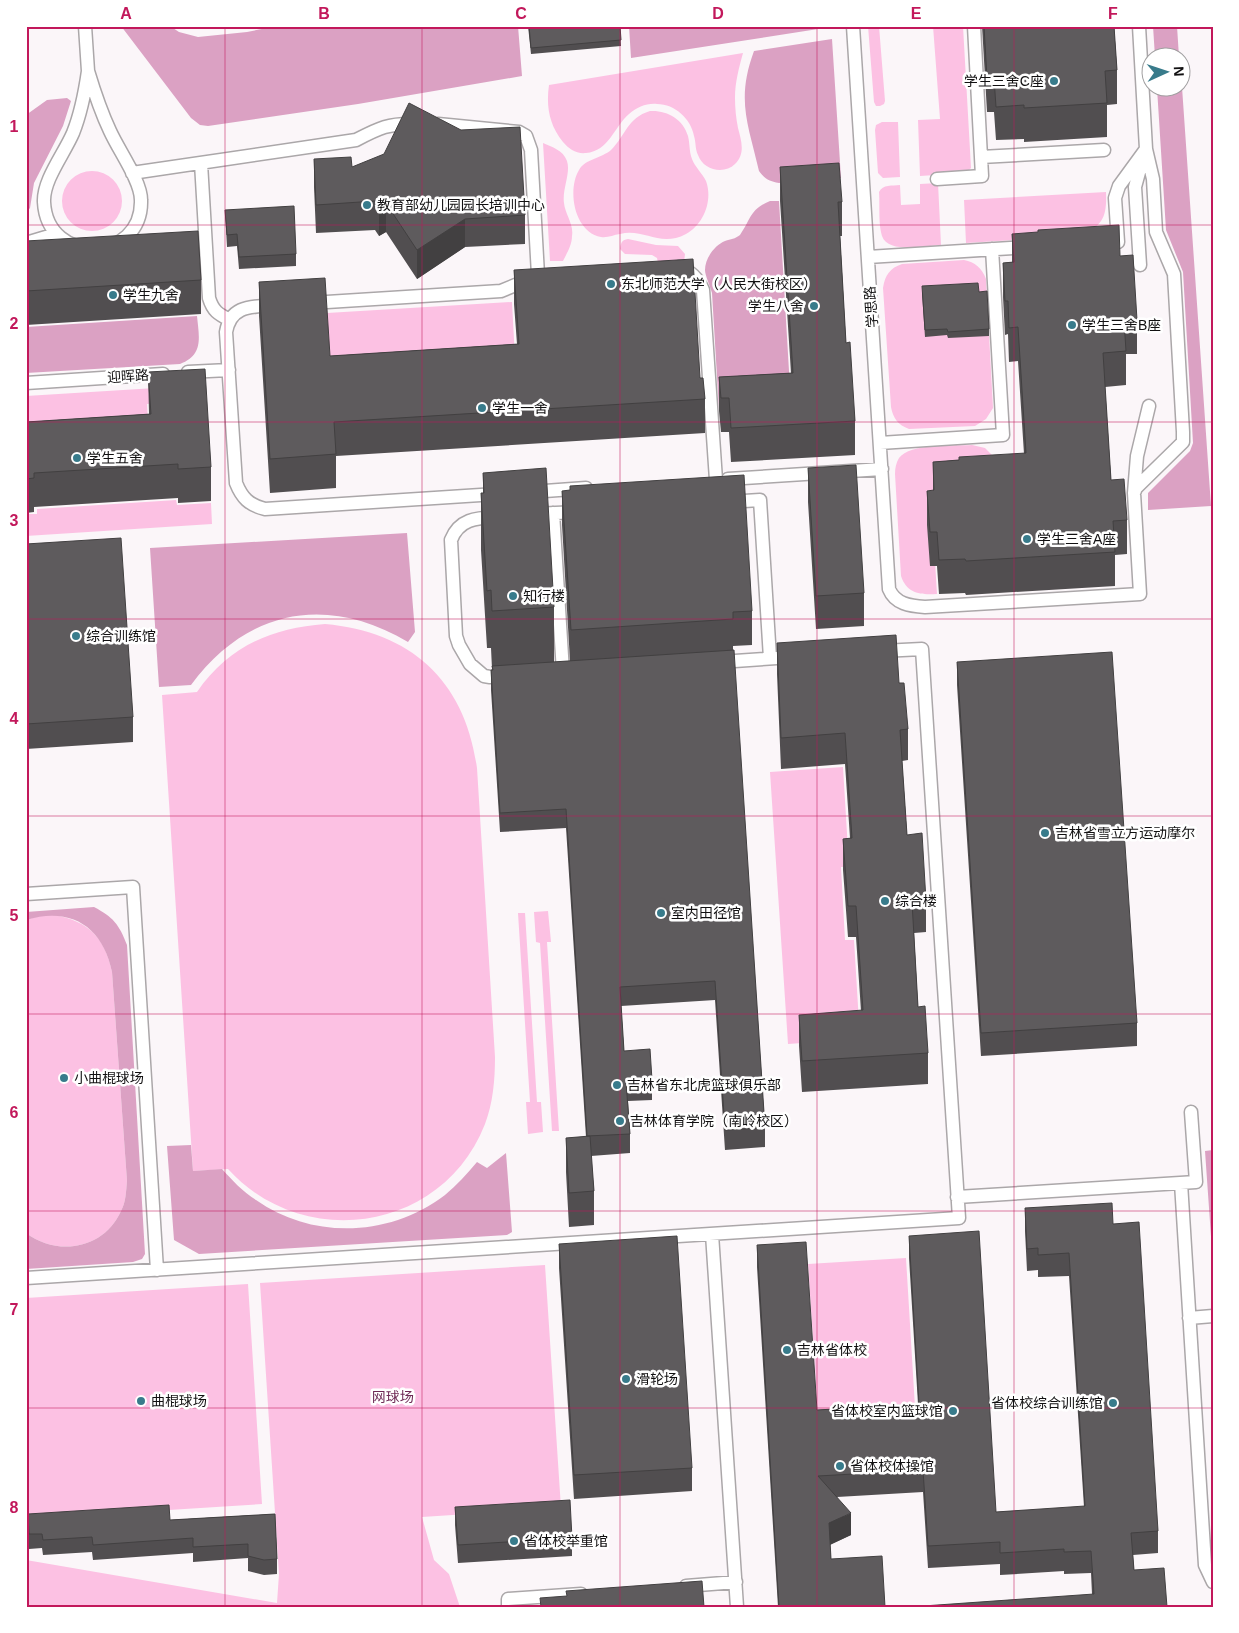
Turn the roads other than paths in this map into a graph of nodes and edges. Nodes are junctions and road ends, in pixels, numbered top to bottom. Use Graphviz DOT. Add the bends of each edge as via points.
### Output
graph roads {
  1 [pos="85,26"];
  2 [pos="853,26"];
  3 [pos="974,26"];
  4 [pos="1139,26"];
  5 [pos="88,70"];
  6 [pos="1146,149"];
  7 [pos="1104,150"];
  8 [pos="982,157"];
  9 [pos="201,163"];
  10 [pos="132,173"];
  11 [pos="937,179"];
  12 [pos="56,234"];
  13 [pos="1108,242"];
  14 [pos="26,243"];
  15 [pos="1040,246"];
  16 [pos="992,249"];
  17 [pos="868,257"];
  18 [pos="1140,265"];
  19 [pos="669,267"];
  20 [pos="230,320"];
  21 [pos="229,370"];
  22 [pos="26,383"];
  23 [pos="1149,406"];
  24 [pos="880,443"];
  25 [pos="882,469"];
  26 [pos="598,487"];
  27 [pos="1134,493"];
  28 [pos="711,503"];
  29 [pos="592,511"];
  30 [pos="553,513"];
  31 [pos="525,515"];
  32 [pos="506,516"];
  33 [pos="865,652"];
  34 [pos="808,656"];
  35 [pos="770,658"];
  36 [pos="711,662"];
  37 [pos="564,672"];
  38 [pos="517,675"];
  39 [pos="26,894"];
  40 [pos="1191,1112"];
  41 [pos="1180,1183"];
  42 [pos="957,1198"];
  43 [pos="712,1234"];
  44 [pos="157,1270"];
  45 [pos="26,1278"];
  46 [pos="1213,1316"];
  47 [pos="1189,1318"];
  48 [pos="736,1582"];
  49 [pos="1213,1582"];
  50 [pos="676,1586"];
  51 [pos="597,1592"];
  52 [pos="508,1607"];
  53 [pos="737,1607"];
  1 -- 5 [label="lane"];
  2 -- 17 [label="lane, 学思路"];
  3 -- 8 [label="lane"];
  4 -- 6 [label="lane"];
  5 -- 10 [label="lane" via="110,131"];
  5 -- 12 [label="lane" via="86,92 75,127 45,189 45,213"];
  6 -- 13 [label="lane" via="1118,186 1115,198 1118,242"];
  6 -- 18 [label="lane" via="1135,187"];
  6 -- 27 [label="lane" via="1153,179 1156,232 1174,274 1184,432 1183,442"];
  7 -- 8 [label="lane"];
  8 -- 11 [label="lane" via="982,176"];
  9 -- 10 [label="lane"];
  9 -- 20 [label="lane" via="209,298 212,308"];
  9 -- 20 [label="lane" via="356,140 381,127 400,123 519,132 526,136 532,150 543,275 501,291 245,308"];
  10 -- 12 [label="lane" via="140,189 140,212 136,223 120,241 99,249 87,249 75,247"];
  12 -- 14 [label="lane"];
  15 -- 16 [label="lane"];
  16 -- 17 [label="lane"];
  16 -- 24 [label="lane" via="1003,436"];
  17 -- 24 [label="lane, 学思路"];
  19 -- 25 [label="lane" via="693,274 703,290 711,480"];
  20 -- 21 [label="lane" via="226,332"];
  21 -- 22 [label="lane, 迎晖路"];
  21 -- 26 [label="lane" via="236,483 243,497 255,506"];
  23 -- 27 [label="lane" via="1137,456"];
  24 -- 25 [label="lane, 学思路"];
  25 -- 27 [label="lane, 学思路" via="889,588 897,600 919,607 1140,594"];
  28 -- 35 [label="lane" via="760,500"];
  29 -- 30 [label="lane"];
  30 -- 31 [label="lane"];
  30 -- 37 [label="lane"];
  32 -- 38 [label="lane" via="470,519 454,534 450,547 456,636 464,654 478,672 490,677"];
  33 -- 42 [label="lane" via="922,648"];
  34 -- 35 [label="lane"];
  35 -- 36 [label="lane"];
  39 -- 44 [label="lane" via="133,887"];
  40 -- 41 [label="lane" via="1196,1182"];
  41 -- 42 [label="lane"];
  41 -- 47 [label="lane"];
  42 -- 43 [label="lane" via="959,1218"];
  43 -- 44 [label="lane"];
  43 -- 48 [label="lane"];
  44 -- 45 [label="lane"];
  46 -- 47 [label="lane"];
  47 -- 49 [label="lane" via="1205,1565"];
  48 -- 50 [label="lane"];
  48 -- 53 [label="lane"];
  51 -- 52 [label="lane" via="508,1599"];
}
